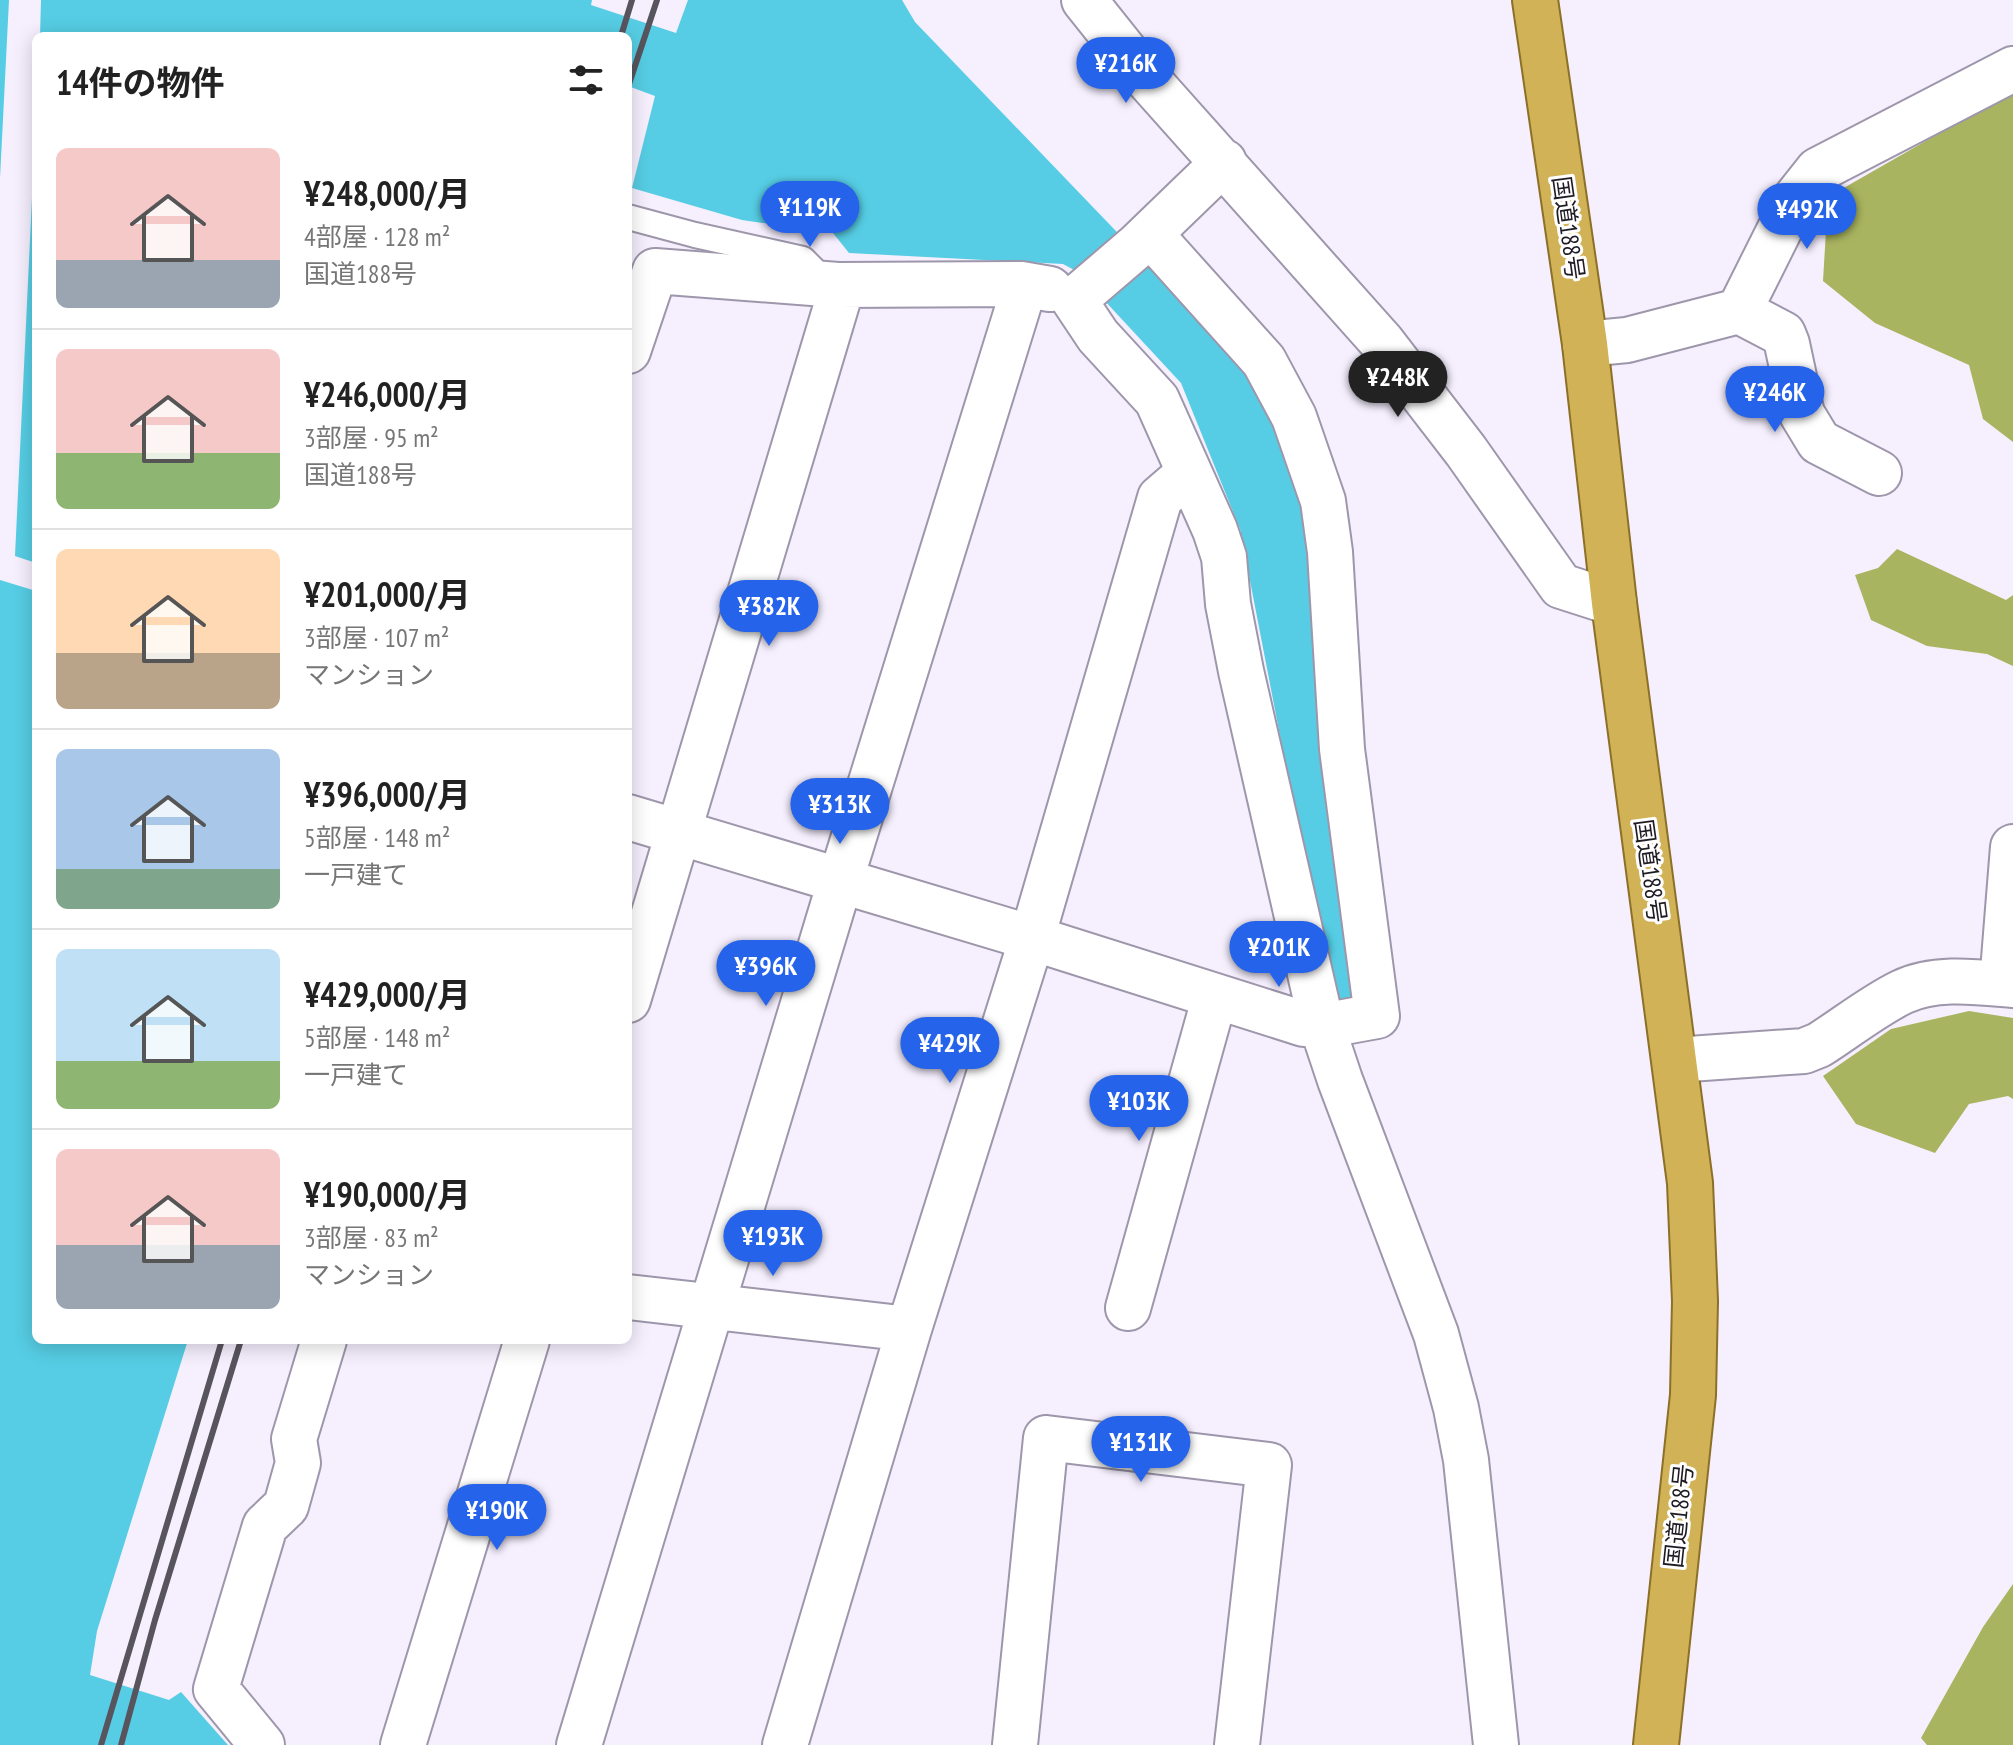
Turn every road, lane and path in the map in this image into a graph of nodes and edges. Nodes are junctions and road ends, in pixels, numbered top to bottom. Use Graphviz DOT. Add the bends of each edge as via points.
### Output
graph roads {
  1 [pos="1084,0"];
  2 [pos="1535,0"];
  3 [pos="2013,69"];
  4 [pos="1224,162"];
  5 [pos="632,218"];
  6 [pos="1143,240"];
  7 [pos="827,284"];
  8 [pos="1021,284"];
  9 [pos="1080,295"];
  10 [pos="1739,311"];
  11 [pos="632,339"];
  12 [pos="1585,344"];
  13 [pos="1189,473"];
  14 [pos="1879,473"];
  15 [pos="1614,603"];
  16 [pos="632,818"];
  17 [pos="678,832"];
  18 [pos="2013,847"];
  19 [pos="840,882"];
  20 [pos="1032,938"];
  21 [pos="2008,985"];
  22 [pos="632,987"];
  23 [pos="1215,996"];
  24 [pos="1342,1023"];
  25 [pos="1675,1060"];
  26 [pos="632,1297"];
  27 [pos="712,1305"];
  28 [pos="1128,1308"];
  29 [pos="909,1329"];
  30 [pos="323,1344"];
  31 [pos="526,1344"];
  32 [pos="262,1745"];
  33 [pos="403,1745"];
  34 [pos="579,1745"];
  35 [pos="785,1745"];
  36 [pos="1015,1745"];
  37 [pos="1237,1745"];
  38 [pos="1496,1745"];
  39 [pos="1656,1745"];
  1 -- 4 [label="street"];
  2 -- 12 [label="highway, 国道188号"];
  3 -- 10 [label="street" via="1818,170 1795,199"];
  4 -- 6 [label="street"];
  4 -- 15 [label="street" via="1382,342 1561,586"];
  5 -- 7 [label="lane" via="803,259"];
  6 -- 9 [label="street"];
  6 -- 24 [label="street" via="1264,361 1294,417 1323,501 1342,749 1377,1016"];
  7 -- 8 [label="street"];
  7 -- 11 [label="street" via="655,271"];
  7 -- 17 [label="street" via="838,300"];
  8 -- 9 [label="street"];
  8 -- 19 [label="street"];
  9 -- 13 [label="street" via="1098,336 1157,400"];
  10 -- 12 [label="street" via="1627,340"];
  10 -- 14 [label="street" via="1783,334 1802,414 1819,442"];
  12 -- 15 [label="highway, 国道188号"];
  13 -- 20 [label="street" via="1160,498"];
  13 -- 24 [label="street" via="1224,557 1241,671"];
  15 -- 25 [label="highway, 国道188号"];
  16 -- 17 [label="street"];
  17 -- 19 [label="street"];
  17 -- 22 [label="street"];
  18 -- 21 [label="street"];
  19 -- 20 [label="street"];
  19 -- 27 [label="street"];
  20 -- 23 [label="street"];
  20 -- 29 [label="street"];
  21 -- 25 [label="street" via="1954,982 1904,991 1804,1051"];
  23 -- 24 [label="street" via="1304,1024"];
  23 -- 28 [label="street"];
  24 -- 38 [label="street" via="1456,1408"];
  25 -- 39 [label="highway, 国道188号" via="1690,1183 1693,1395"];
  26 -- 27 [label="street"];
  27 -- 29 [label="street"];
  27 -- 34 [label="street"];
  29 -- 35 [label="street"];
  30 -- 32 [label="street" via="294,1439 298,1463 286,1506 265,1526 216,1689"];
  31 -- 33 [label="street"];
  36 -- 37 [label="street" via="1046,1438 1269,1465"];
}
